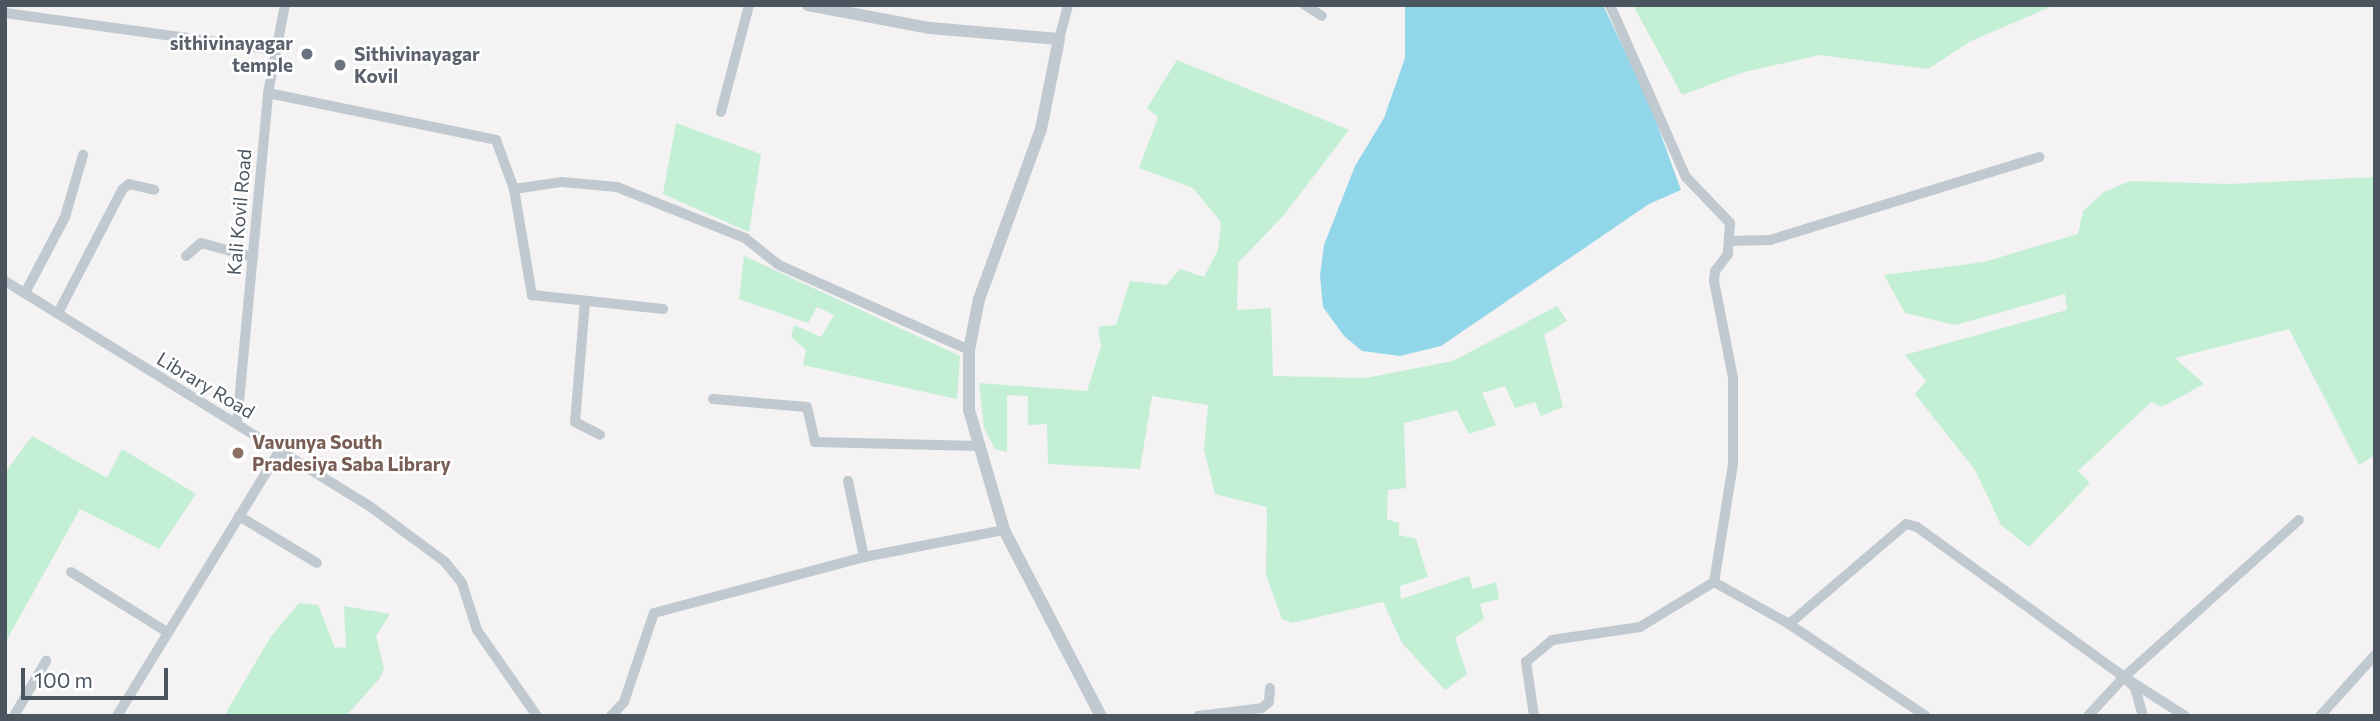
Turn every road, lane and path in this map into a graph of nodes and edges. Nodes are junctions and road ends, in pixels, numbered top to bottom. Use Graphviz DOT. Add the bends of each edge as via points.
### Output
graph roads {
  1 [pos="285,5"];
  2 [pos="749,5"];
  3 [pos="808,5"];
  4 [pos="1068,5"];
  5 [pos="1304,5"];
  6 [pos="1610,5"];
  7 [pos="5,13"];
  8 [pos="1322,16"];
  9 [pos="1059,39"];
  10 [pos="276,50"];
  11 [pos="268,93"];
  12 [pos="721,112"];
  13 [pos="83,155"];
  14 [pos="2040,157"];
  15 [pos="514,189"];
  16 [pos="154,190"];
  17 [pos="1729,241"];
  18 [pos="186,256"];
  19 [pos="253,257"];
  20 [pos="5,281"];
  21 [pos="25,293"];
  22 [pos="585,300"];
  23 [pos="663,309"];
  24 [pos="58,313"];
  25 [pos="969,350"];
  26 [pos="713,399"];
  27 [pos="237,423"];
  28 [pos="600,435"];
  29 [pos="979,446"];
  30 [pos="278,453"];
  31 [pos="848,481"];
  32 [pos="239,516"];
  33 [pos="2300,520"];
  34 [pos="1004,530"];
  35 [pos="864,557"];
  36 [pos="317,563"];
  37 [pos="71,572"];
  38 [pos="1714,582"];
  39 [pos="1789,624"];
  40 [pos="167,632"];
  41 [pos="2375,655"];
  42 [pos="46,661"];
  43 [pos="2124,677"];
  44 [pos="1270,688"];
  45 [pos="14,716"];
  46 [pos="117,716"];
  47 [pos="537,716"];
  48 [pos="611,716"];
  49 [pos="1101,716"];
  50 [pos="1198,716"];
  51 [pos="1534,716"];
  52 [pos="1926,716"];
  53 [pos="2088,716"];
  54 [pos="2143,716"];
  55 [pos="2185,716"];
  56 [pos="2320,716"];
  1 -- 10 [label="street, Kali Kovil Road"];
  2 -- 12 [label="street"];
  3 -- 9 [label="street" via="930,28"];
  4 -- 9 [label="street"];
  5 -- 8 [label="street"];
  6 -- 17 [label="street" via="1686,177 1730,223"];
  7 -- 10 [label="street"];
  9 -- 25 [label="street" via="1041,129 998,240"];
  10 -- 11 [label="street, Kali Kovil Road"];
  11 -- 15 [label="street" via="496,140"];
  11 -- 19 [label="street, Kali Kovil Road"];
  13 -- 21 [label="street" via="65,217"];
  14 -- 17 [label="street" via="1770,240"];
  15 -- 22 [label="street" via="532,295"];
  15 -- 25 [label="street" via="562,182 618,187 745,238 779,265"];
  16 -- 24 [label="street" via="129,184 122,190"];
  17 -- 38 [label="street" via="1714,281 1733,378 1733,464 1724,544"];
  18 -- 19 [label="street" via="201,243"];
  19 -- 27 [label="street, Kali Kovil Road"];
  20 -- 21 [label="street, Library Road"];
  21 -- 24 [label="street, Library Road"];
  22 -- 23 [label="street"];
  22 -- 28 [label="street" via="575,422"];
  24 -- 27 [label="street, Library Road"];
  25 -- 29 [label="street" via="969,410"];
  26 -- 29 [label="street" via="807,407 816,442"];
  27 -- 30 [label="street, Library Road"];
  29 -- 34 [label="street"];
  30 -- 32 [label="street"];
  30 -- 47 [label="street, Library Road" via="368,505 445,562 462,583 477,630"];
  31 -- 35 [label="street"];
  32 -- 36 [label="street"];
  32 -- 40 [label="street"];
  33 -- 43 [label="street" via="2235,572"];
  34 -- 35 [label="street"];
  34 -- 49 [label="street"];
  35 -- 48 [label="street" via="654,613 624,702"];
  37 -- 40 [label="street"];
  38 -- 39 [label="street"];
  38 -- 51 [label="street" via="1640,627 1552,640 1526,662"];
  39 -- 43 [label="street" via="1906,524 1962,556"];
  39 -- 52 [label="street"];
  40 -- 46 [label="street"];
  41 -- 56 [label="street"];
  42 -- 45 [label="street"];
  43 -- 53 [label="street"];
  43 -- 54 [label="street" via="2135,688"];
  43 -- 55 [label="street"];
  44 -- 50 [label="street" via="1269,702 1262,708"];
}
